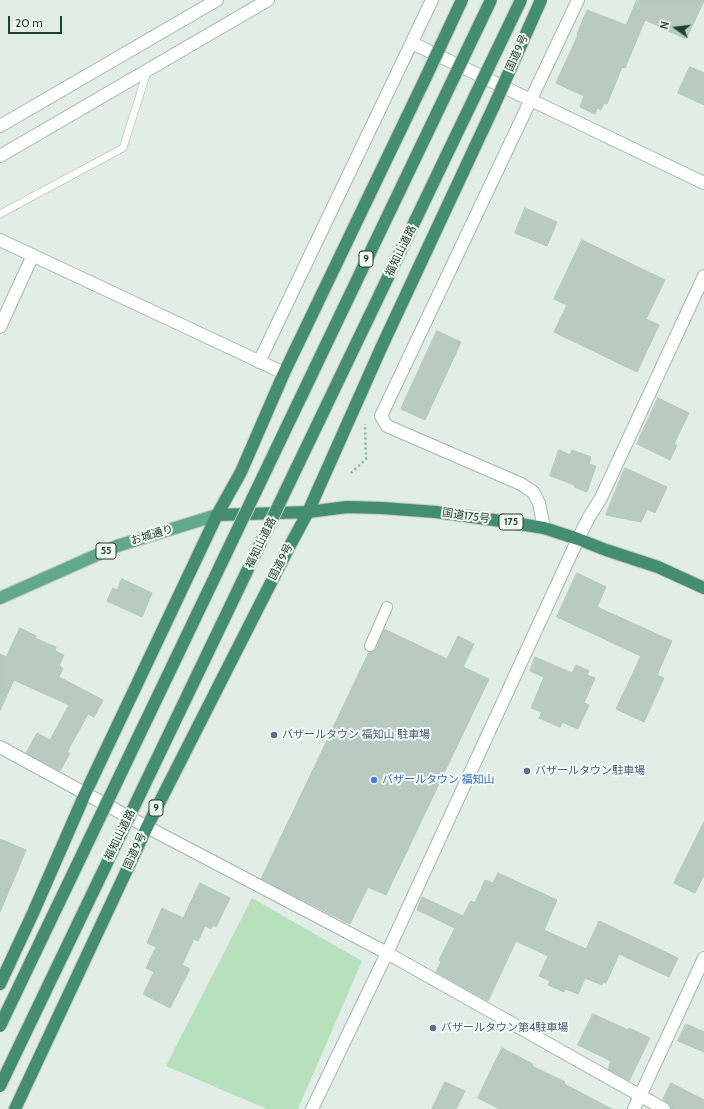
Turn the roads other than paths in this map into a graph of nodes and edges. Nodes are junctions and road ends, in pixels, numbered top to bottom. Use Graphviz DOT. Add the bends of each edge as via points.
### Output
graph roads {
  1 [pos="217,0"];
  2 [pos="268,0"];
  3 [pos="432,0"];
  4 [pos="462,0"];
  5 [pos="491,0"];
  6 [pos="521,0"];
  7 [pos="541,0"];
  8 [pos="578,0"];
  9 [pos="412,43"];
  10 [pos="148,69"];
  11 [pos="531,100"];
  12 [pos="0,126"];
  13 [pos="0,156"];
  14 [pos="704,183"];
  15 [pos="0,214"];
  16 [pos="0,240"];
  17 [pos="33,255"];
  18 [pos="704,276"];
  19 [pos="0,327"];
  20 [pos="259,362"];
  21 [pos="284,373"];
  22 [pos="308,512"];
  23 [pos="217,515"];
  24 [pos="544,528"];
  25 [pos="578,539"];
  26 [pos="704,588"];
  27 [pos="0,598"];
  28 [pos="387,607"];
  29 [pos="370,646"];
  30 [pos="0,748"];
  31 [pos="85,794"];
  32 [pos="147,827"];
  33 [pos="386,953"];
  34 [pos="704,958"];
  35 [pos="0,984"];
  36 [pos="0,1026"];
  37 [pos="0,1086"];
  38 [pos="640,1096"];
  39 [pos="15,1109"];
  40 [pos="312,1109"];
  41 [pos="634,1109"];
  42 [pos="664,1109"];
  1 -- 12 [label="street"];
  2 -- 10 [label="street"];
  3 -- 9 [label="street"];
  4 -- 21 [label="highway, 9, bridge"];
  5 -- 36 [label="highway, 9, bridge"];
  6 -- 37 [label="highway, 福知山道路 / 9, bridge"];
  7 -- 22 [label="highway, 国道9号 / 9, bridge"];
  8 -- 11 [label="street"];
  9 -- 11 [label="street"];
  9 -- 20 [label="street"];
  10 -- 13 [label="street"];
  10 -- 15 [label="lane" via="123,148"];
  11 -- 14 [label="street"];
  11 -- 24 [label="street" via="380,416 387,426 521,484 533,492 539,503"];
  16 -- 17 [label="street"];
  17 -- 19 [label="street"];
  17 -- 20 [label="street"];
  18 -- 25 [label="street" via="601,498"];
  20 -- 21 [label="street"];
  21 -- 23 [label="highway, 9" via="241,472"];
  22 -- 23 [label="highway, 国道175号 / 175"];
  22 -- 24 [label="highway, 国道175号 / 175" via="347,507 398,509"];
  22 -- 32 [label="highway, 国道9号 / 9"];
  23 -- 27 [label="main road, お城通り / 55" via="117,546"];
  23 -- 31 [label="highway, 9"];
  24 -- 25 [label="highway, 国道175号 / 175"];
  25 -- 26 [label="highway, 国道175号 / 175" via="658,567"];
  25 -- 33 [label="street"];
  28 -- 29 [label="street"];
  30 -- 31 [label="street"];
  31 -- 32 [label="street"];
  31 -- 35 [label="highway, 9"];
  32 -- 33 [label="street"];
  32 -- 39 [label="highway, 国道9号 / 9"];
  33 -- 38 [label="street"];
  33 -- 40 [label="street"];
  34 -- 38 [label="street"];
  38 -- 41 [label="street"];
  38 -- 42 [label="street"];
}
